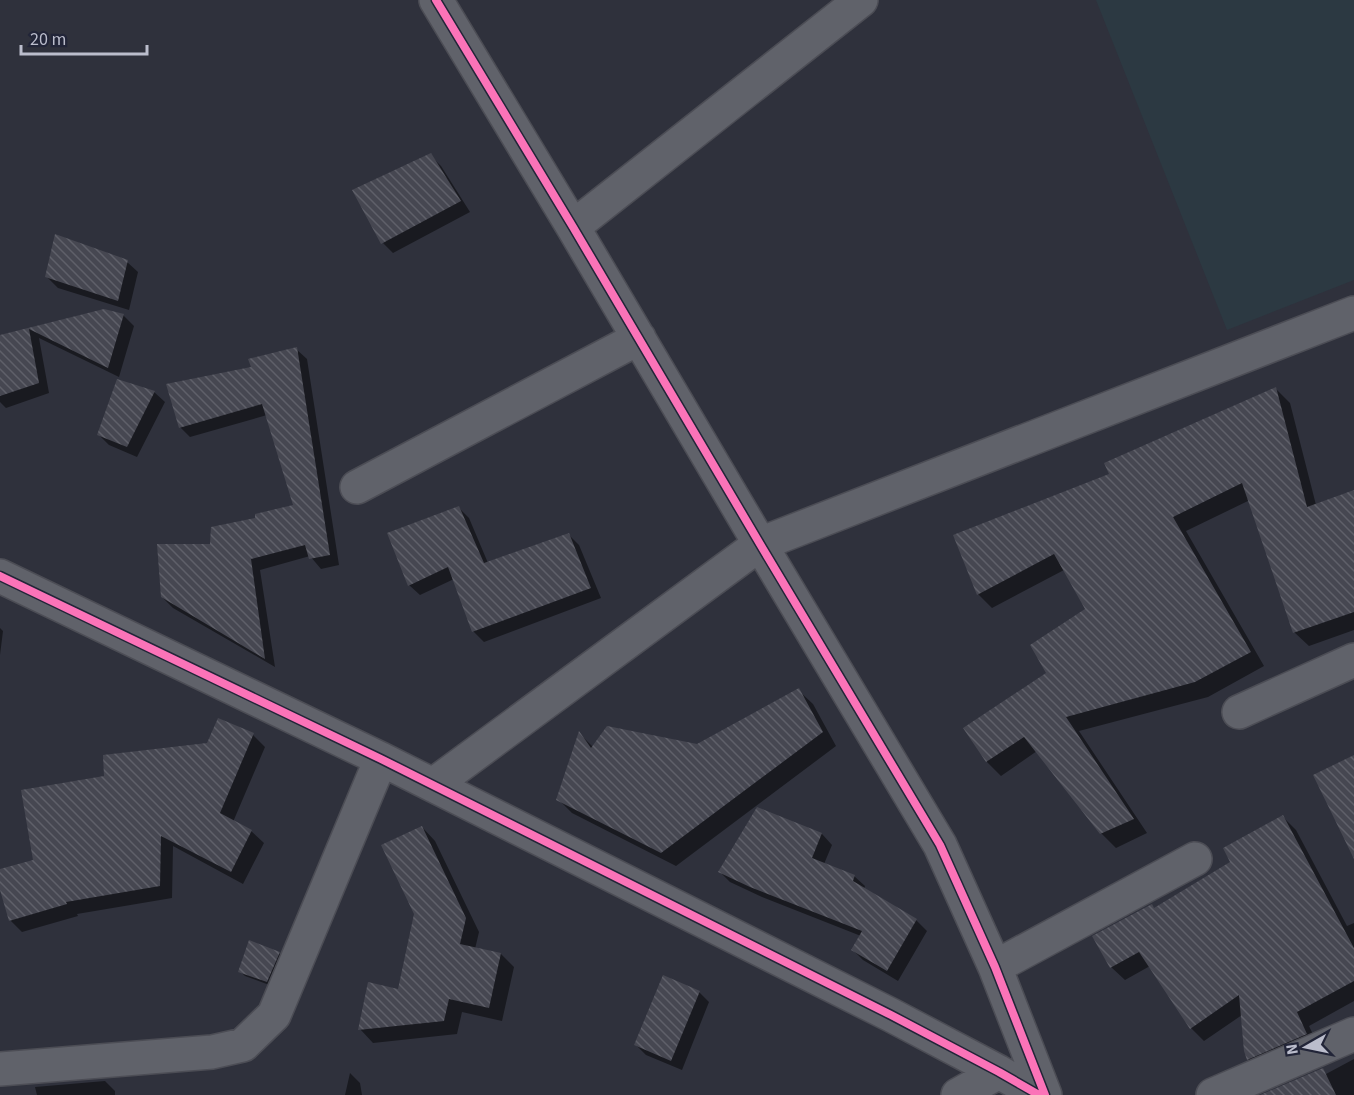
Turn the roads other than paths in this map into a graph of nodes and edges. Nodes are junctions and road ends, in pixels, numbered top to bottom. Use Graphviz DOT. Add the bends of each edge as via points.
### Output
graph roads {
  1 [pos="436,0"];
  2 [pos="861,0"];
  3 [pos="573,227"];
  4 [pos="1354,313"];
  5 [pos="639,338"];
  6 [pos="357,487"];
  7 [pos="760,544"];
  8 [pos="0,576"];
  9 [pos="1354,660"];
  10 [pos="1239,712"];
  11 [pos="381,759"];
  12 [pos="433,785"];
  13 [pos="1195,859"];
  14 [pos="995,967"];
  15 [pos="1354,1034"];
  16 [pos="0,1069"];
  17 [pos="999,1072"];
  18 [pos="958,1095"];
  19 [pos="1039,1095"];
  20 [pos="1045,1095"];
  21 [pos="1213,1095"];
  1 -- 3 [label="street"];
  2 -- 3 [label="street"];
  3 -- 5 [label="street"];
  4 -- 7 [label="street"];
  5 -- 6 [label="street"];
  5 -- 7 [label="street"];
  7 -- 12 [label="street"];
  7 -- 14 [label="street" via="940,845"];
  8 -- 11 [label="street"];
  9 -- 10 [label="street"];
  11 -- 12 [label="street"];
  11 -- 16 [label="street" via="274,1015 243,1045 212,1052"];
  12 -- 17 [label="street"];
  13 -- 14 [label="street"];
  14 -- 20 [label="street"];
  15 -- 21 [label="street"];
  17 -- 18 [label="street"];
  17 -- 19 [label="street"];
}
